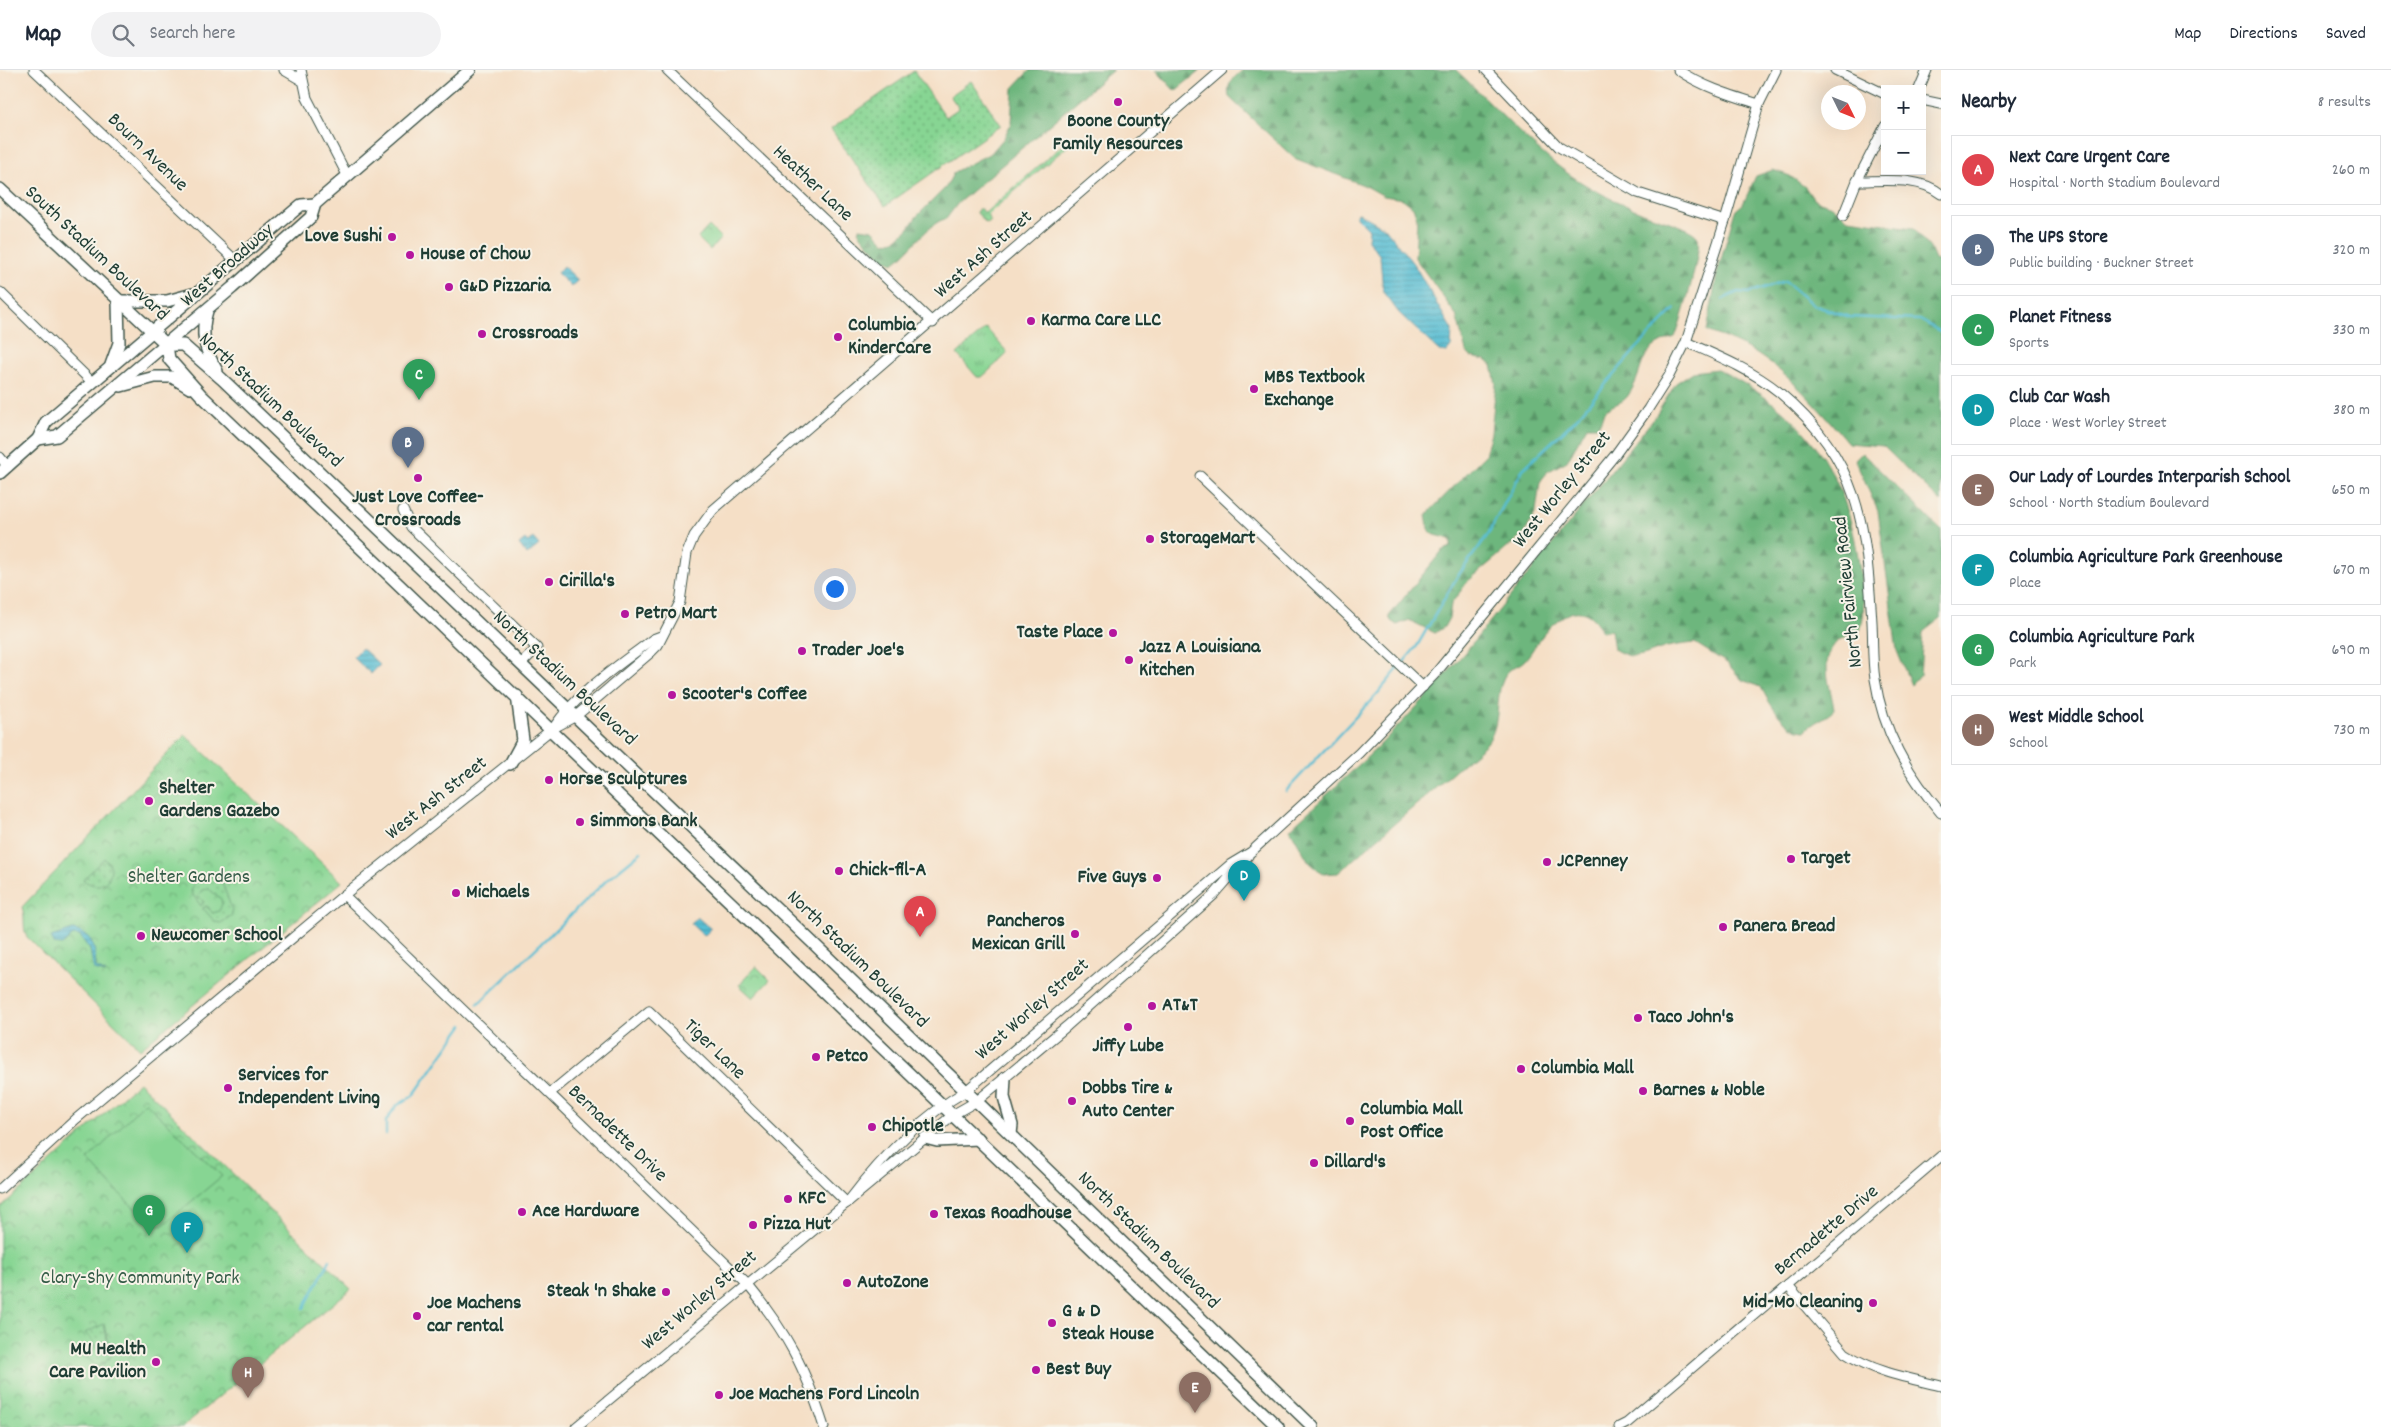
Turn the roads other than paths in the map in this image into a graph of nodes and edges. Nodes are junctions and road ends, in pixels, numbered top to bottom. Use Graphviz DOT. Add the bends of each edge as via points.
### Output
graph roads {
  1 [pos="34,70"];
  2 [pos="284,70"];
  3 [pos="301,70"];
  4 [pos="470,70"];
  5 [pos="667,70"];
  6 [pos="1222,70"];
  7 [pos="1486,70"];
  8 [pos="1678,70"];
  9 [pos="1776,70"];
  10 [pos="1835,70"];
  11 [pos="1927,70"];
  12 [pos="302,80"];
  13 [pos="1921,85"];
  14 [pos="1881,92"];
  15 [pos="1926,101"];
  16 [pos="1759,104"];
  17 [pos="1941,104"];
  18 [pos="1883,130"];
  19 [pos="347,175"];
  20 [pos="1857,181"];
  21 [pos="0,189"];
  22 [pos="1941,194"];
  23 [pos="315,204"];
  24 [pos="1843,216"];
  25 [pos="1725,221"];
  26 [pos="236,261"];
  27 [pos="199,291"];
  28 [pos="0,292"];
  29 [pos="118,300"];
  30 [pos="208,309"];
  31 [pos="933,323"];
  32 [pos="152,332"];
  33 [pos="1686,342"];
  34 [pos="167,345"];
  35 [pos="111,366"];
  36 [pos="222,379"];
  37 [pos="92,382"];
  38 [pos="114,388"];
  39 [pos="201,395"];
  40 [pos="38,439"];
  41 [pos="0,457"];
  42 [pos="4,470"];
  43 [pos="1200,476"];
  44 [pos="404,510"];
  45 [pos="661,636"];
  46 [pos="521,664"];
  47 [pos="1423,687"];
  48 [pos="517,696"];
  49 [pos="568,708"];
  50 [pos="576,716"];
  51 [pos="552,729"];
  52 [pos="510,764"];
  53 [pos="1941,813"];
  54 [pos="1250,852"];
  55 [pos="344,895"];
  56 [pos="1005,1078"];
  57 [pos="966,1091"];
  58 [pos="550,1093"];
  59 [pos="977,1101"];
  60 [pos="943,1104"];
  61 [pos="954,1114"];
  62 [pos="1011,1134"];
  63 [pos="925,1138"];
  64 [pos="980,1139"];
  65 [pos="1941,1156"];
  66 [pos="0,1189"];
  67 [pos="848,1203"];
  68 [pos="747,1284"];
  69 [pos="1788,1286"];
  70 [pos="1941,1386"];
  71 [pos="576,1427"];
  72 [pos="824,1427"];
  73 [pos="1278,1427"];
  74 [pos="1313,1427"];
  75 [pos="1619,1427"];
  1 -- 26 [label="street, Bourn Avenue"];
  2 -- 12 [label="street"];
  3 -- 12 [label="street"];
  4 -- 19 [label="main road, West Broadway"];
  5 -- 31 [label="street, Heather Lane"];
  6 -- 31 [label="street, West Ash Street"];
  7 -- 25 [label="street" via="1559,147 1638,193"];
  8 -- 16 [label="street" via="1718,91"];
  9 -- 16 [label="street, West Worley Street"];
  10 -- 14 [label="street"];
  11 -- 13 [label="street"];
  12 -- 19 [label="street"];
  15 -- 17 [label="street"];
  16 -- 25 [label="street, West Worley Street"];
  18 -- 20 [label="street"];
  19 -- 23 [label="main road, West Broadway"];
  20 -- 22 [label="street" via="1899,180 1932,186"];
  20 -- 24 [label="street"];
  21 -- 29 [label="main road, South Stadium Boulevard"];
  23 -- 26 [label="main road, West Broadway" via="301,205"];
  23 -- 30 [label="main road, West Broadway" via="311,217"];
  25 -- 33 [label="street, West Worley Street"];
  26 -- 27 [label="main road, West Broadway"];
  27 -- 29 [label="main road" via="167,301"];
  27 -- 32 [label="main road, West Broadway"];
  28 -- 37 [label="street"];
  29 -- 32 [label="main road, South Stadium Boulevard"];
  29 -- 35 [label="main road" via="119,343"];
  30 -- 34 [label="main road, West Broadway"];
  30 -- 36 [label="main road" via="203,337 212,363"];
  31 -- 45 [label="street, West Ash Street" via="703,522 687,553 680,602"];
  32 -- 34 [label="main road, South Stadium Boulevard"];
  32 -- 35 [label="main road, West Broadway"];
  33 -- 47 [label="street, West Worley Street" via="1669,376 1615,455"];
  33 -- 53 [label="street, North Fairview Road" via="1731,362 1779,392 1825,439 1841,466 1854,493 1863,525 1875,679 1890,732 1908,770"];
  34 -- 36 [label="main road, North Stadium Boulevard" via="183,345"];
  34 -- 38 [label="main road, West Broadway"];
  34 -- 39 [label="main road, North Stadium Boulevard" via="169,359"];
  35 -- 37 [label="main road, West Broadway"];
  36 -- 46 [label="main road, North Stadium Boulevard"];
  37 -- 40 [label="main road, West Broadway" via="46,422"];
  38 -- 39 [label="main road" via="172,377"];
  38 -- 40 [label="main road, West Broadway" via="57,436"];
  39 -- 48 [label="main road, North Stadium Boulevard"];
  40 -- 42 [label="main road, West Broadway"];
  41 -- 42 [label="street"];
  43 -- 47 [label="street"];
  44 -- 46 [label="street" via="411,527 537,648"];
  45 -- 49 [label="street, West Ash Street" via="623,662"];
  45 -- 50 [label="street, West Ash Street" via="650,653"];
  46 -- 49 [label="main road, North Stadium Boulevard"];
  47 -- 54 [label="street, West Worley Street" via="1359,753"];
  48 -- 51 [label="main road, North Stadium Boulevard"];
  48 -- 52 [label="main road" via="523,740"];
  49 -- 50 [label="main road, North Stadium Boulevard"];
  49 -- 51 [label="street, West Ash Street"];
  50 -- 51 [label="street, West Ash Street"];
  50 -- 57 [label="main road, North Stadium Boulevard"];
  51 -- 52 [label="street, West Ash Street"];
  51 -- 60 [label="main road, North Stadium Boulevard"];
  52 -- 55 [label="street, West Ash Street"];
  54 -- 56 [label="street, West Worley Street" via="1238,870 1208,901"];
  54 -- 57 [label="street, West Worley Street" via="1231,864"];
  55 -- 58 [label="street, Bernadette Drive"];
  55 -- 66 [label="street, West Ash Street" via="76,1119"];
  56 -- 59 [label="street, West Worley Street"];
  56 -- 62 [label="main road" via="1004,1096 1012,1125"];
  57 -- 59 [label="main road, North Stadium Boulevard"];
  57 -- 60 [label="street, West Worley Street"];
  58 -- 67 [label="street, Tiger Lane" via="649,1012"];
  58 -- 68 [label="street, Bernadette Drive"];
  59 -- 61 [label="street, West Worley Street"];
  59 -- 62 [label="main road, North Stadium Boulevard"];
  60 -- 61 [label="main road, North Stadium Boulevard"];
  60 -- 67 [label="street, West Worley Street" via="874,1167"];
  61 -- 63 [label="street, West Worley Street"];
  61 -- 64 [label="main road, North Stadium Boulevard"];
  62 -- 74 [label="main road, North Stadium Boulevard"];
  63 -- 64 [label="main road" via="937,1141"];
  63 -- 67 [label="street, West Worley Street"];
  64 -- 73 [label="main road, North Stadium Boulevard"];
  65 -- 69 [label="street, Bernadette Drive"];
  67 -- 68 [label="street, West Worley Street"];
  68 -- 71 [label="street, West Worley Street"];
  68 -- 72 [label="street, Bernadette Drive" via="771,1313 793,1348 810,1383"];
  69 -- 70 [label="street" via="1845,1353 1855,1360 1879,1370"];
  69 -- 75 [label="street, Bernadette Drive"];
}
